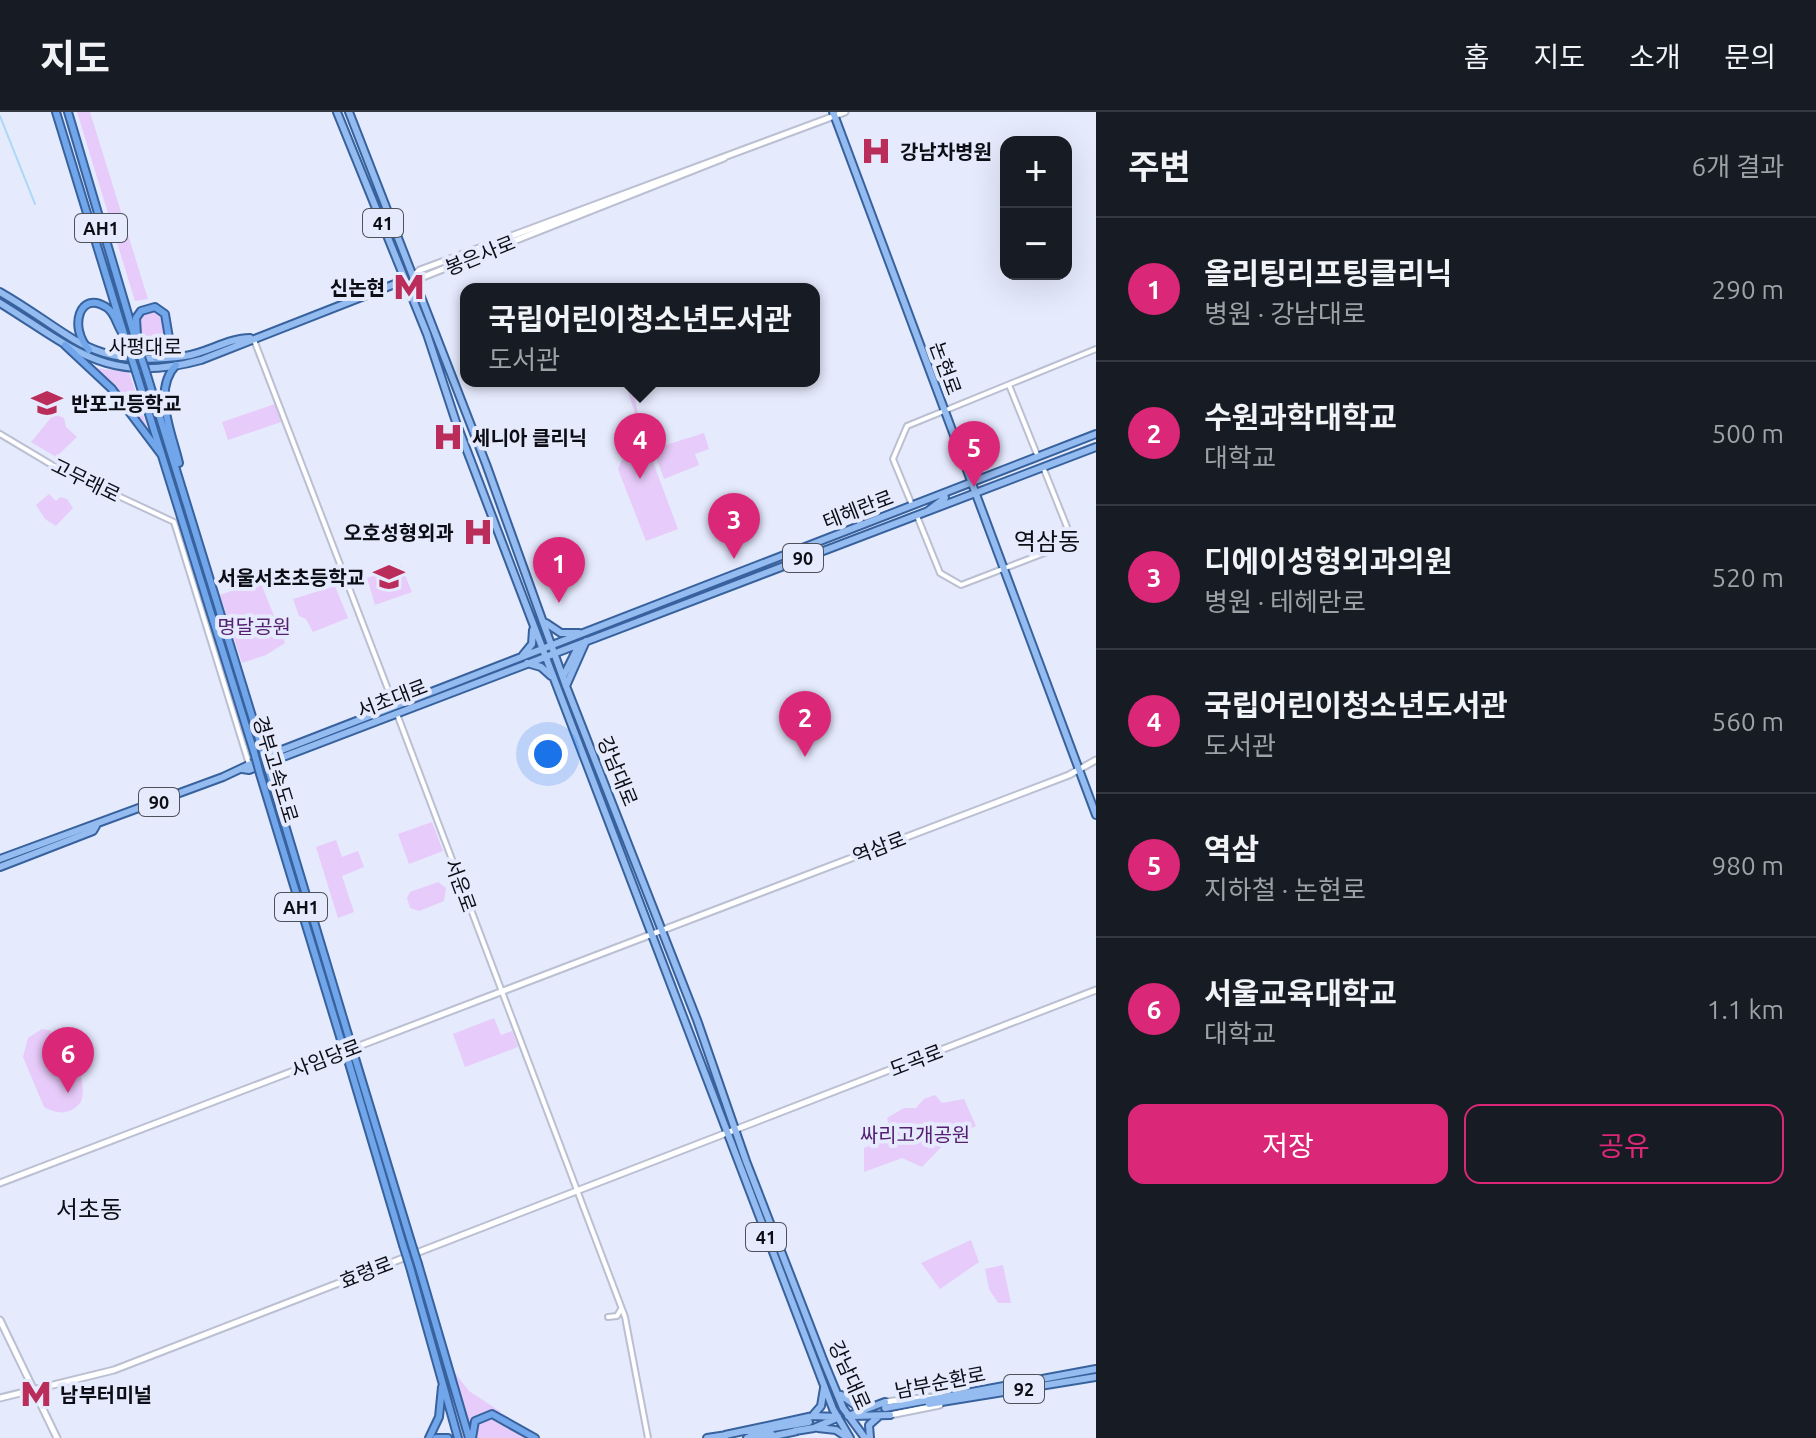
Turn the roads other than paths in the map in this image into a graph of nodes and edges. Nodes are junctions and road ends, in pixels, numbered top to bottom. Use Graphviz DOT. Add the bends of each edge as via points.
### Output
graph roads {
  1 [pos="55,112"];
  2 [pos="68,112"];
  3 [pos="337,112"];
  4 [pos="349,112"];
  5 [pos="845,112"];
  6 [pos="834,114"];
  7 [pos="412,277"];
  8 [pos="404,280"];
  9 [pos="0,292"];
  10 [pos="0,303"];
  11 [pos="254,337"];
  12 [pos="125,338"];
  13 [pos="65,345"];
  14 [pos="137,345"];
  15 [pos="1096,349"];
  16 [pos="89,350"];
  17 [pos="156,358"];
  18 [pos="176,365"];
  19 [pos="1009,385"];
  20 [pos="945,412"];
  21 [pos="0,434"];
  22 [pos="1096,434"];
  23 [pos="1096,447"];
  24 [pos="1038,458"];
  25 [pos="1024,463"];
  26 [pos="1043,467"];
  27 [pos="169,472"];
  28 [pos="1007,481"];
  29 [pos="972,483"];
  30 [pos="944,493"];
  31 [pos="976,494"];
  32 [pos="186,498"];
  33 [pos="912,505"];
  34 [pos="928,511"];
  35 [pos="917,516"];
  36 [pos="1003,569"];
  37 [pos="543,620"];
  38 [pos="532,623"];
  39 [pos="589,632"];
  40 [pos="582,640"];
  41 [pos="553,649"];
  42 [pos="544,653"];
  43 [pos="517,660"];
  44 [pos="527,663"];
  45 [pos="563,677"];
  46 [pos="554,680"];
  47 [pos="566,686"];
  48 [pos="395,710"];
  49 [pos="1096,760"];
  50 [pos="249,764"];
  51 [pos="242,769"];
  52 [pos="1080,771"];
  53 [pos="1096,815"];
  54 [pos="96,826"];
  55 [pos="0,859"];
  56 [pos="0,867"];
  57 [pos="657,932"];
  58 [pos="1096,990"];
  59 [pos="502,991"];
  60 [pos="345,1039"];
  61 [pos="736,1128"];
  62 [pos="727,1131"];
  63 [pos="0,1183"];
  64 [pos="577,1190"];
  65 [pos="414,1265"];
  66 [pos="621,1306"];
  67 [pos="608,1317"];
  68 [pos="0,1320"];
  69 [pos="439,1363"];
  70 [pos="1096,1369"];
  71 [pos="1096,1377"];
  72 [pos="833,1383"];
  73 [pos="824,1386"];
  74 [pos="33,1389"];
  75 [pos="0,1398"];
  76 [pos="952,1398"];
  77 [pos="886,1410"];
  78 [pos="848,1415"];
  79 [pos="838,1417"];
  80 [pos="810,1423"];
  81 [pos="795,1431"];
  82 [pos="57,1438"];
  83 [pos="429,1438"];
  84 [pos="436,1438"];
  85 [pos="448,1438"];
  86 [pos="458,1438"];
  87 [pos="471,1438"];
  88 [pos="535,1438"];
  89 [pos="648,1438"];
  90 [pos="707,1438"];
  91 [pos="747,1438"];
  92 [pos="765,1438"];
  93 [pos="849,1438"];
  94 [pos="867,1438"];
  1 -- 12 [label="highway, 경부고속도로 / AH1"];
  2 -- 14 [label="highway, 경부고속도로 / AH1"];
  3 -- 8 [label="main road, 강남대로 / 41"];
  4 -- 7 [label="main road, 강남대로 / 41"];
  5 -- 6 [label="main road, 봉은사로"];
  6 -- 7 [label="main road, 봉은사로" via="427,276"];
  6 -- 20 [label="main road, 논현로"];
  7 -- 8 [label="main road, 사평대로"];
  7 -- 37 [label="main road, 강남대로 / 41"];
  8 -- 11 [label="main road, 사평대로"];
  8 -- 38 [label="main road, 강남대로 / 41"];
  9 -- 16 [label="main road"];
  10 -- 13 [label="main road, 사평대로"];
  11 -- 17 [label="main road, 사평대로" via="194,355"];
  11 -- 18 [label="main road, 사평대로"];
  11 -- 48 [label="street, 서운로"];
  12 -- 16 [label="highway" via="110,309 90,305 79,314 76,326"];
  12 -- 27 [label="highway, 경부고속도로 / AH1, bridge"];
  13 -- 18 [label="main road, 사평대로" via="109,365"];
  13 -- 27 [label="highway" via="136,417"];
  14 -- 17 [label="highway" via="139,312 159,309 170,336"];
  14 -- 32 [label="highway, 경부고속도로 / AH1, bridge"];
  15 -- 19 [label="street"];
  16 -- 17 [label="main road, 사평대로"];
  18 -- 32 [label="highway" via="165,380 164,393"];
  19 -- 20 [label="street"];
  19 -- 24 [label="street"];
  20 -- 29 [label="main road, 논현로"];
  20 -- 33 [label="street" via="907,426 893,459"];
  21 -- 50 [label="street, 고무래로" via="52,465 174,522"];
  22 -- 24 [label="main road, 테헤란로 / 90"];
  23 -- 26 [label="main road, 테헤란로 / 90"];
  24 -- 25 [label="main road, 테헤란로 / 90"];
  25 -- 28 [label="main road" via="1003,475"];
  25 -- 29 [label="main road, 테헤란로 / 90"];
  26 -- 28 [label="main road, 테헤란로 / 90"];
  26 -- 36 [label="street" via="1067,527 1047,552"];
  27 -- 60 [label="highway, 경부고속도로 / AH1, bridge"];
  28 -- 31 [label="main road, 테헤란로 / 90"];
  29 -- 30 [label="main road, 테헤란로 / 90"];
  29 -- 31 [label="main road, 논현로"];
  30 -- 33 [label="main road, 테헤란로 / 90"];
  30 -- 34 [label="main road" via="945,498"];
  31 -- 34 [label="main road, 테헤란로 / 90"];
  31 -- 36 [label="main road, 논현로"];
  32 -- 60 [label="highway, 경부고속도로 / AH1, bridge"];
  33 -- 39 [label="main road, 테헤란로 / 90"];
  34 -- 35 [label="main road, 테헤란로 / 90"];
  35 -- 36 [label="street" via="940,573 961,585"];
  35 -- 40 [label="main road, 테헤란로 / 90"];
  36 -- 52 [label="main road, 논현로"];
  37 -- 39 [label="main road" via="563,634"];
  37 -- 41 [label="main road, 강남대로 / 41"];
  38 -- 42 [label="main road, 강남대로 / 41"];
  38 -- 43 [label="main road" via="530,647"];
  39 -- 40 [label="main road, 테헤란로 / 90"];
  40 -- 41 [label="main road, 테헤란로 / 90"];
  40 -- 41 [label="main road, 테헤란로 / 90"];
  40 -- 45 [label="main road"];
  40 -- 47 [label="main road"];
  41 -- 42 [label="main road, 테헤란로 / 90"];
  41 -- 45 [label="main road, 강남대로 / 41"];
  42 -- 43 [label="main road, 서초대로 / 90"];
  42 -- 44 [label="main road, 서초대로 / 90"];
  42 -- 46 [label="main road, 강남대로 / 41"];
  43 -- 48 [label="main road, 서초대로 / 90"];
  44 -- 46 [label="main road" via="541,667"];
  44 -- 48 [label="main road, 서초대로 / 90"];
  45 -- 47 [label="main road, 강남대로 / 41"];
  46 -- 57 [label="main road, 강남대로 / 41"];
  47 -- 57 [label="main road, 강남대로 / 41"];
  48 -- 50 [label="main road, 서초대로 / 90"];
  48 -- 51 [label="main road, 서초대로 / 90"];
  48 -- 59 [label="street, 서운로"];
  49 -- 52 [label="main road, 역삼로"];
  50 -- 51 [label="main road, 서초대로 / 90"];
  51 -- 54 [label="main road, 서초대로 / 90"];
  52 -- 53 [label="main road, 논현로"];
  52 -- 57 [label="main road, 역삼로"];
  54 -- 55 [label="main road, 서초대로 / 90"];
  54 -- 56 [label="main road, 서초대로 / 90"];
  57 -- 59 [label="main road, 사임당로"];
  57 -- 61 [label="main road, 강남대로 / 41"];
  57 -- 62 [label="main road, 강남대로 / 41"];
  58 -- 61 [label="main road, 도곡로"];
  59 -- 63 [label="main road, 사임당로"];
  59 -- 64 [label="street, 서운로"];
  60 -- 65 [label="highway, 경부고속도로 / AH1, bridge"];
  61 -- 62 [label="main road, 도곡로"];
  61 -- 72 [label="main road, 강남대로 / 41"];
  62 -- 64 [label="main road, 효령로"];
  62 -- 73 [label="main road, 강남대로 / 41"];
  64 -- 66 [label="street, 서운로"];
  64 -- 74 [label="main road, 효령로" via="114,1370"];
  65 -- 69 [label="highway, 경부고속도로 / AH1"];
  65 -- 87 [label="highway, 경부고속도로 / AH1"];
  66 -- 67 [label="street" via="618,1316"];
  66 -- 89 [label="street, 서운로"];
  68 -- 74 [label="main road"];
  69 -- 83 [label="highway" via="442,1401"];
  69 -- 86 [label="highway, 경부고속도로 / AH1"];
  70 -- 76 [label="main road, 남부순환로 / 92"];
  71 -- 76 [label="main road, 남부순환로 / 92"];
  72 -- 77 [label="main road" via="855,1405"];
  72 -- 78 [label="main road, 강남대로 / 41"];
  73 -- 79 [label="main road, 강남대로 / 41"];
  73 -- 80 [label="main road" via="820,1409"];
  74 -- 75 [label="main road, 효령로"];
  74 -- 82 [label="main road"];
  76 -- 77 [label="main road, 남부순환로 / 92"];
  77 -- 78 [label="main road"];
  77 -- 78 [label="main road"];
  77 -- 94 [label="main road" via="872,1421"];
  78 -- 79 [label="main road"];
  78 -- 94 [label="main road, 강남대로 / 41"];
  79 -- 80 [label="main road"];
  79 -- 80 [label="main road"];
  79 -- 93 [label="main road, 강남대로 / 41"];
  80 -- 81 [label="main road"];
  80 -- 81 [label="main road" via="812,1418 814,1426"];
  80 -- 90 [label="main road"];
  80 -- 91 [label="main road"];
  80 -- 93 [label="main road"];
  81 -- 92 [label="main road"];
  84 -- 85 [label="highway"];
  87 -- 88 [label="highway" via="473,1423 489,1414"];
}
